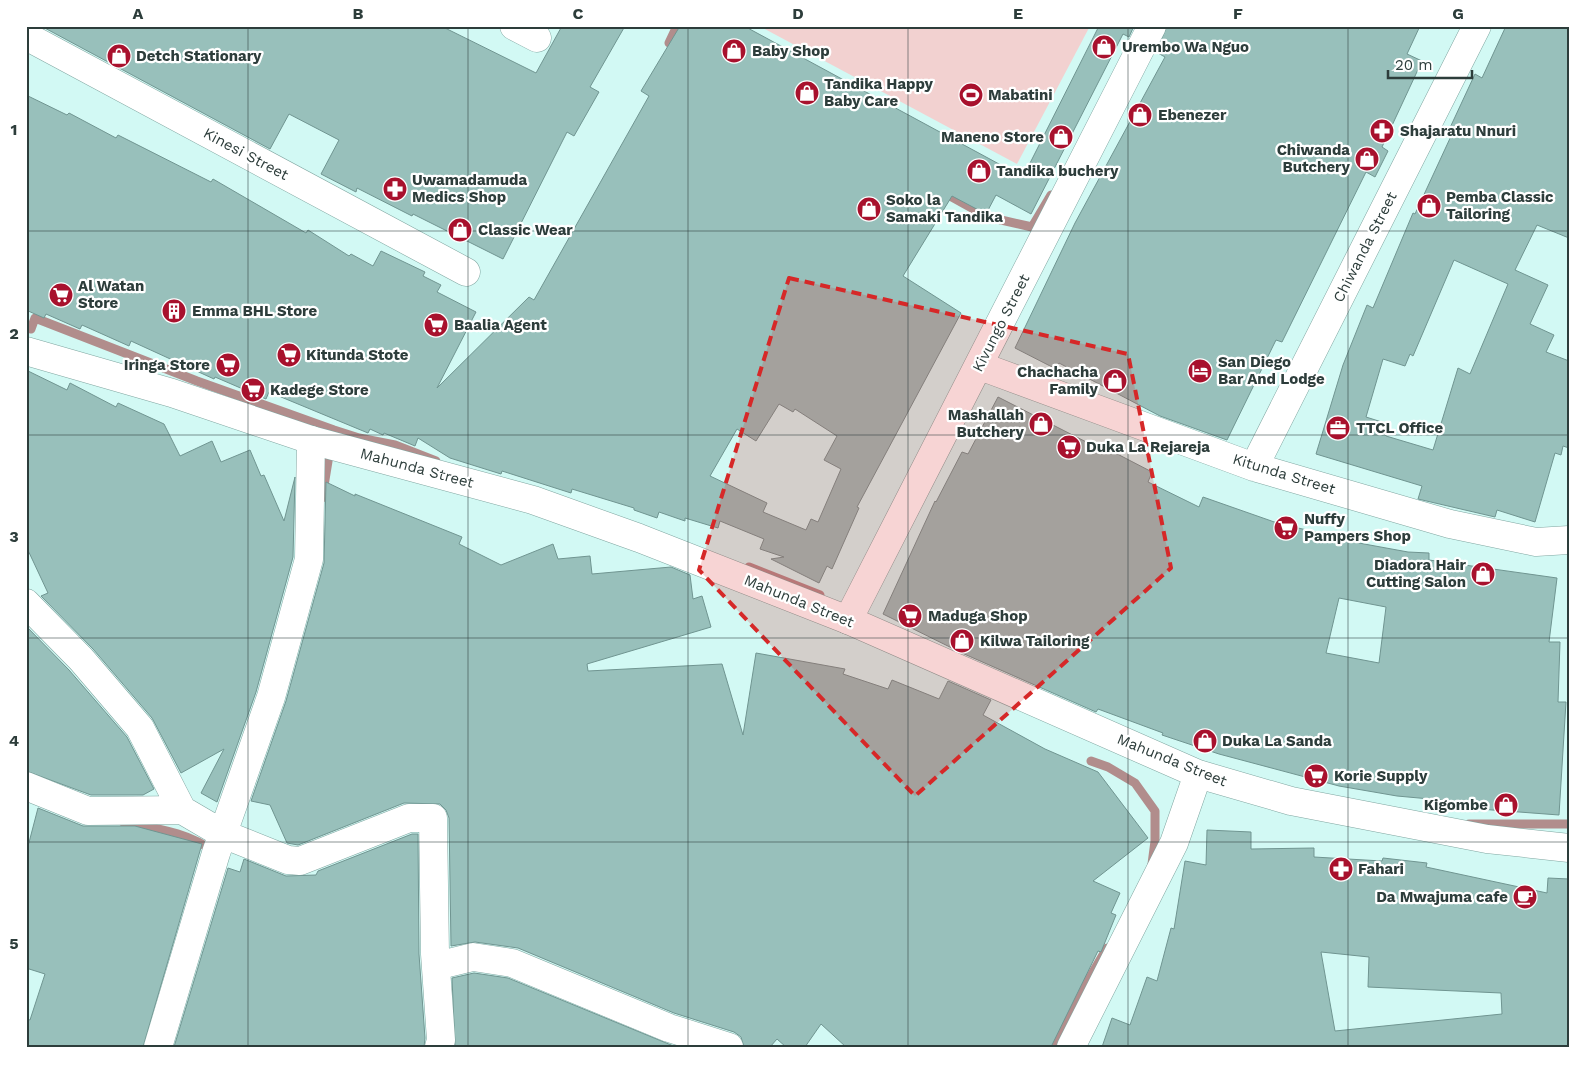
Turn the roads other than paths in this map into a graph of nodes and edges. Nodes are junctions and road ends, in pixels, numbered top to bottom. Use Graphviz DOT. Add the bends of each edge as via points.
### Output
graph roads {
  1 [pos="1152,26"];
  2 [pos="1477,26"];
  3 [pos="26,36"];
  4 [pos="466,272"];
  5 [pos="26,351"];
  6 [pos="980,366"];
  7 [pos="311,440"];
  8 [pos="1254,467"];
  9 [pos="1569,540"];
  10 [pos="26,603"];
  11 [pos="848,620"];
  12 [pos="1198,774"];
  13 [pos="26,786"];
  14 [pos="182,810"];
  15 [pos="223,834"];
  16 [pos="1569,848"];
  17 [pos="436,966"];
  18 [pos="158,1047"];
  19 [pos="439,1047"];
  20 [pos="730,1047"];
  21 [pos="1071,1047"];
  1 -- 6 [label="street, Kivungo Street"];
  2 -- 8 [label="street, Chiwanda Street"];
  3 -- 4 [label="street, Kinesi Street"];
  5 -- 7 [label="street, Mahunda Street" via="172,393"];
  6 -- 8 [label="street, Kitunda Street"];
  6 -- 11 [label="street, Kivungo Street"];
  7 -- 11 [label="street, Mahunda Street" via="533,500"];
  7 -- 15 [label="street" via="309,559 271,697"];
  8 -- 9 [label="street, Kitunda Street" via="1450,524 1536,542"];
  10 -- 14 [label="street" via="140,728"];
  11 -- 12 [label="street, Mahunda Street"];
  12 -- 16 [label="street, Mahunda Street" via="1301,803 1487,839"];
  12 -- 21 [label="street" via="1174,843"];
  13 -- 14 [label="street" via="88,811"];
  14 -- 15 [label="street"];
  15 -- 17 [label="street" via="288,860 300,861 409,818 433,818"];
  15 -- 18 [label="street"];
  17 -- 19 [label="street"];
  17 -- 20 [label="street" via="473,956 512,962 669,1028"];
}
